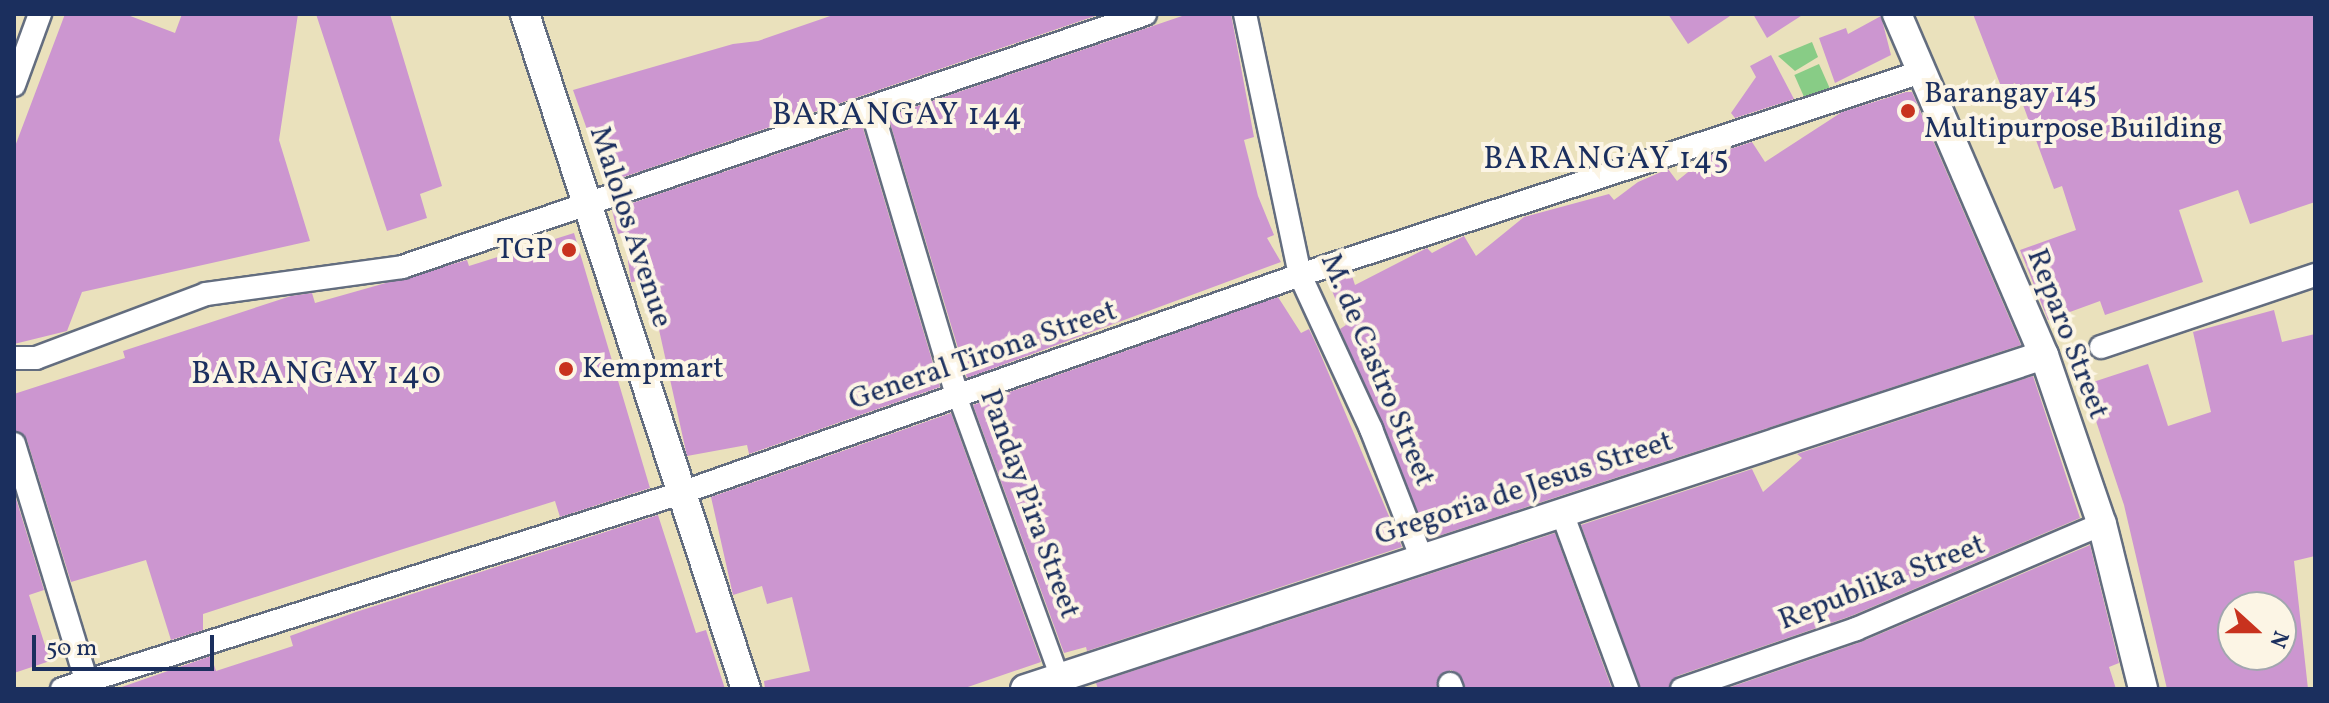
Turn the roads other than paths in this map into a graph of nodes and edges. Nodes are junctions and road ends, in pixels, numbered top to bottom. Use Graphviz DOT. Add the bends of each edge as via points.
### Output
graph roads {
  1 [pos="40,14"];
  2 [pos="525,14"];
  3 [pos="1145,14"];
  4 [pos="1245,14"];
  5 [pos="1897,14"];
  6 [pos="1921,72"];
  7 [pos="14,85"];
  8 [pos="872,110"];
  9 [pos="587,204"];
  10 [pos="1300,275"];
  11 [pos="2315,275"];
  12 [pos="2101,347"];
  13 [pos="2044,355"];
  14 [pos="14,358"];
  15 [pos="958,398"];
  16 [pos="14,444"];
  17 [pos="681,493"];
  18 [pos="1562,513"];
  19 [pos="2102,524"];
  20 [pos="1422,559"];
  21 [pos="1062,683"];
  22 [pos="87,685"];
  23 [pos="62,689"];
  24 [pos="746,689"];
  25 [pos="1025,689"];
  26 [pos="1627,689"];
  27 [pos="1682,689"];
  28 [pos="2143,689"];
  1 -- 7 [label="street"];
  2 -- 9 [label="street, Malolos Avenue"];
  3 -- 8 [label="street"];
  4 -- 10 [label="street, M. de Castro Street"];
  5 -- 6 [label="street, Reparo Street"];
  6 -- 10 [label="street, General Tirona Street"];
  6 -- 13 [label="street, Reparo Street"];
  8 -- 9 [label="street"];
  8 -- 15 [label="street, Panday Pira Street"];
  9 -- 14 [label="street" via="402,267 206,294 36,358"];
  9 -- 17 [label="street, Malolos Avenue"];
  10 -- 15 [label="street, General Tirona Street"];
  10 -- 20 [label="street, M. de Castro Street" via="1371,429"];
  11 -- 12 [label="street"];
  13 -- 18 [label="street, Gregoria de Jesus Street"];
  13 -- 19 [label="street, Reparo Street"];
  15 -- 17 [label="street, General Tirona Street"];
  15 -- 21 [label="street, Panday Pira Street"];
  16 -- 22 [label="street"];
  17 -- 22 [label="street, General Tirona Street"];
  17 -- 24 [label="street, Malolos Avenue"];
  18 -- 20 [label="street, Gregoria de Jesus Street"];
  18 -- 26 [label="street"];
  19 -- 27 [label="street, Republika Street" via="1856,629"];
  19 -- 28 [label="street, Reparo Street"];
  20 -- 21 [label="street, Gregoria de Jesus Street"];
  21 -- 25 [label="street, Gregoria de Jesus Street"];
  22 -- 23 [label="street, General Tirona Street"];
}
